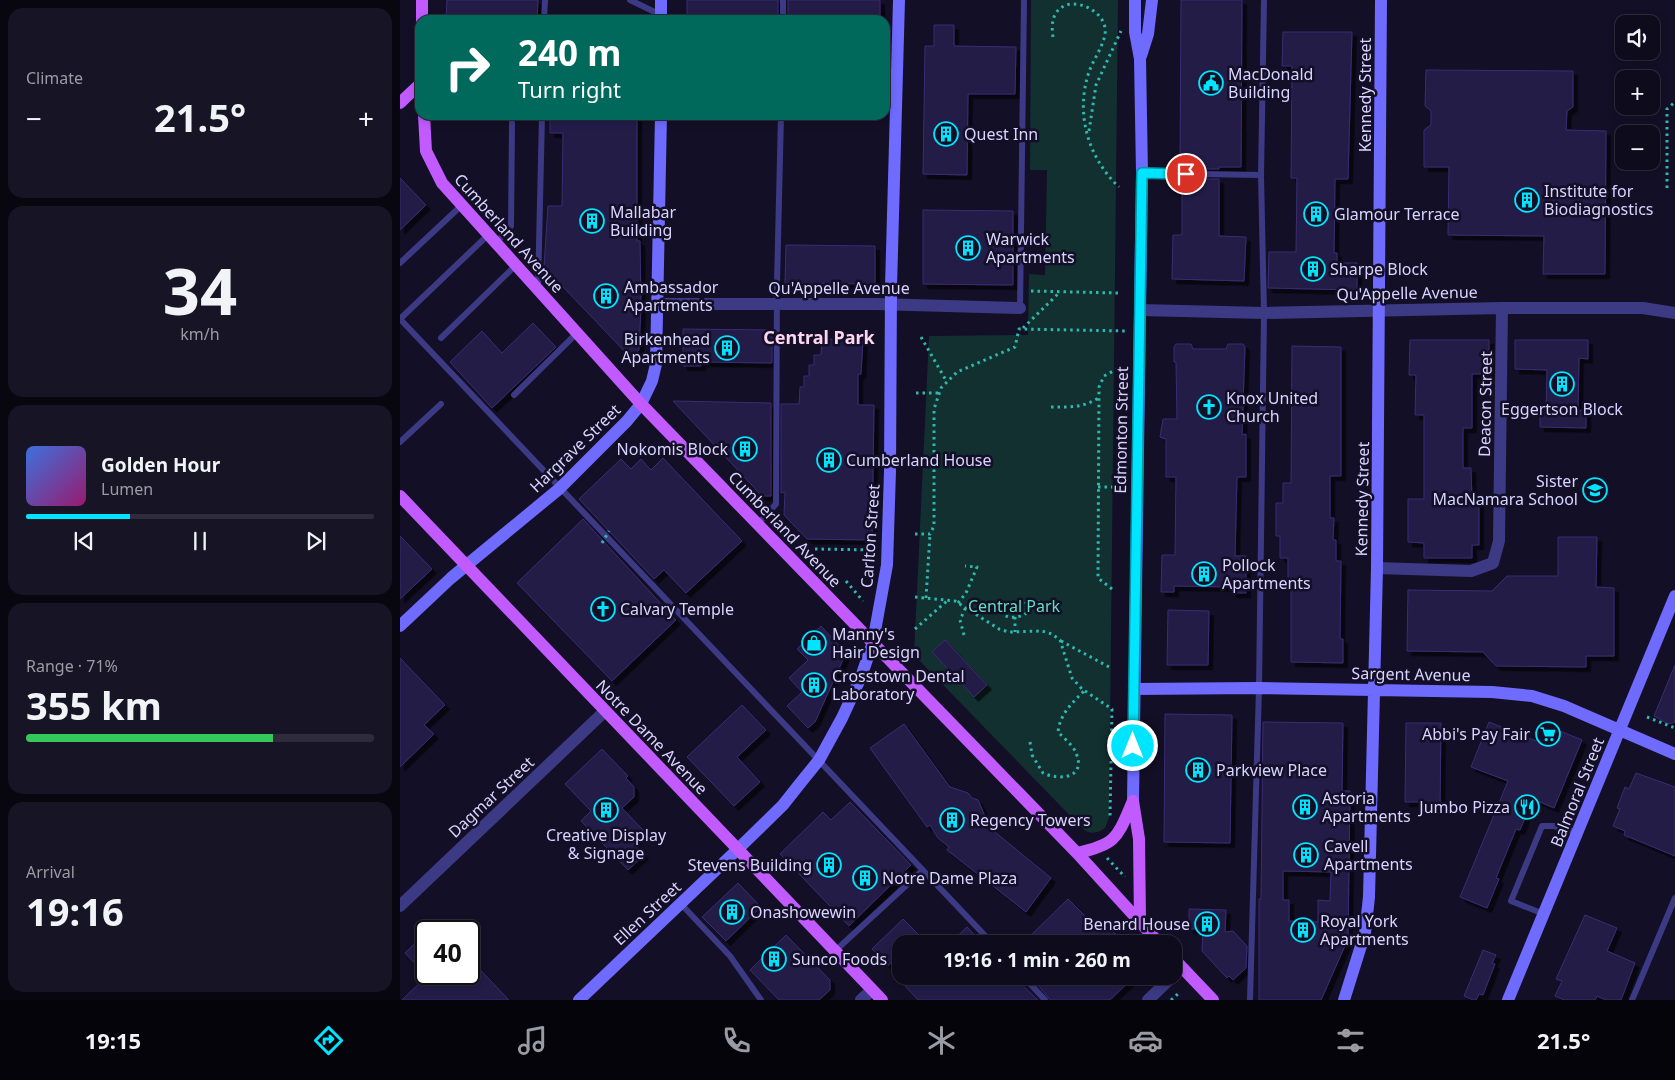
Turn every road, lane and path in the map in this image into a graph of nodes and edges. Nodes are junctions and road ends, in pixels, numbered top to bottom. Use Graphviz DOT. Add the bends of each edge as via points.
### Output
graph roads {
  1 [pos="422,0"];
  2 [pos="545,0"];
  3 [pos="630,0"];
  4 [pos="661,0"];
  5 [pos="783,0"];
  6 [pos="899,0"];
  7 [pos="1024,0"];
  8 [pos="1135,0"];
  9 [pos="1152,0"];
  10 [pos="1264,0"];
  11 [pos="1381,0"];
  12 [pos="422,15"];
  13 [pos="544,15"];
  14 [pos="657,15"];
  15 [pos="661,15"];
  16 [pos="783,15"];
  17 [pos="1121,30"];
  18 [pos="1053,37"];
  19 [pos="1140,59"];
  20 [pos="415,89"];
  21 [pos="1675,102"];
  22 [pos="400,103"];
  23 [pos="424,120"];
  24 [pos="542,120"];
  25 [pos="661,120"];
  26 [pos="781,120"];
  27 [pos="512,123"];
  28 [pos="1088,134"];
  29 [pos="1142,173"];
  30 [pos="1260,174"];
  31 [pos="1119,187"];
  32 [pos="1667,188"];
  33 [pos="462,205"];
  34 [pos="492,239"];
  35 [pos="400,262"];
  36 [pos="516,265"];
  37 [pos="538,290"];
  38 [pos="1020,291"];
  39 [pos="1060,292"];
  40 [pos="1118,294"];
  41 [pos="658,304"];
  42 [pos="891,304"];
  43 [pos="776,305"];
  44 [pos="1020,308"];
  45 [pos="1502,308"];
  46 [pos="1140,310"];
  47 [pos="1380,310"];
  48 [pos="1264,312"];
  49 [pos="1675,313"];
  50 [pos="400,319"];
  51 [pos="1023,329"];
  52 [pos="1126,331"];
  53 [pos="577,333"];
  54 [pos="921,337"];
  55 [pos="441,338"];
  56 [pos="1117,369"];
  57 [pos="947,382"];
  58 [pos="916,393"];
  59 [pos="939,393"];
  60 [pos="514,395"];
  61 [pos="1099,398"];
  62 [pos="441,404"];
  63 [pos="641,404"];
  64 [pos="1051,407"];
  65 [pos="400,442"];
  66 [pos="1098,487"];
  67 [pos="1114,487"];
  68 [pos="559,489"];
  69 [pos="400,496"];
  70 [pos="758,524"];
  71 [pos="609,531"];
  72 [pos="916,534"];
  73 [pos="930,534"];
  74 [pos="602,543"];
  75 [pos="815,549"];
  76 [pos="874,550"];
  77 [pos="466,566"];
  78 [pos="965,566"];
  79 [pos="1377,568"];
  80 [pos="846,581"];
  81 [pos="1112,589"];
  82 [pos="1675,596"];
  83 [pos="915,597"];
  84 [pos="926,598"];
  85 [pos="949,600"];
  86 [pos="863,601"];
  87 [pos="1040,602"];
  88 [pos="958,603"];
  89 [pos="990,604"];
  90 [pos="966,607"];
  91 [pos="1015,617"];
  92 [pos="400,626"];
  93 [pos="915,629"];
  94 [pos="1015,632"];
  95 [pos="964,635"];
  96 [pos="1060,640"];
  97 [pos="873,642"];
  98 [pos="911,655"];
  99 [pos="907,658"];
  100 [pos="1111,668"];
  101 [pos="1258,688"];
  102 [pos="1134,689"];
  103 [pos="1084,690"];
  104 [pos="1374,690"];
  105 [pos="604,712"];
  106 [pos="1647,717"];
  107 [pos="1675,728"];
  108 [pos="1619,732"];
  109 [pos="1030,742"];
  110 [pos="1675,754"];
  111 [pos="820,760"];
  112 [pos="1133,801"];
  113 [pos="1110,822"];
  114 [pos="1578,833"];
  115 [pos="738,849"];
  116 [pos="1077,853"];
  117 [pos="1104,856"];
  118 [pos="924,870"];
  119 [pos="1127,879"];
  120 [pos="1675,898"];
  121 [pos="681,904"];
  122 [pos="400,906"];
  123 [pos="1544,914"];
  124 [pos="1667,916"];
  125 [pos="1675,919"];
  126 [pos="1140,921"];
  127 [pos="985,935"];
  128 [pos="1152,935"];
  129 [pos="835,951"];
  130 [pos="1182,975"];
  131 [pos="1032,985"];
  132 [pos="1162,985"];
  133 [pos="872,990"];
  134 [pos="1180,992"];
  135 [pos="1343,998"];
  136 [pos="578,1000"];
  137 [pos="762,1000"];
  138 [pos="861,1000"];
  139 [pos="882,1000"];
  140 [pos="1046,1000"];
  141 [pos="1148,1000"];
  142 [pos="1171,1000"];
  143 [pos="1213,1000"];
  144 [pos="1250,1000"];
  145 [pos="1508,1000"];
  146 [pos="1632,1000"];
  1 -- 12 [label="main road"];
  2 -- 13 [label="lane"];
  3 -- 14 [label="lane"];
  4 -- 15 [label="street"];
  5 -- 16 [label="lane"];
  6 -- 42 [label="street, Carlton Street"];
  7 -- 38 [label="lane"];
  8 -- 19 [label="street, Edmonton Street" via="1135,32"];
  9 -- 19 [label="street, Edmonton Street" via="1148,34"];
  10 -- 30 [label="lane"];
  11 -- 47 [label="street, Kennedy Street"];
  17 -- 28 [label="path" via="1096,85"];
  18 -- 28 [label="path" via="1051,23 1056,11 1066,4 1078,3 1089,7 1104,22 1105,34 1087,76 1082,101"];
  19 -- 29 [label="street, Edmonton Street"];
  20 -- 22 [label="main road"];
  21 -- 32 [label="path" via="1667,110"];
  23 -- 33 [label="main road, Cumberland Avenue" via="424,137 433,168"];
  24 -- 37 [label="lane"];
  25 -- 41 [label="street, Hargrave Street"];
  26 -- 43 [label="lane"];
  27 -- 34 [label="lane" via="511,226"];
  28 -- 31 [label="path" via="1098,164"];
  29 -- 30 [label="lane"];
  29 -- 46 [label="street, Edmonton Street"];
  30 -- 48 [label="lane"];
  33 -- 34 [label="main road, Cumberland Avenue"];
  33 -- 35 [label="lane"];
  34 -- 36 [label="main road, Cumberland Avenue"];
  34 -- 50 [label="lane"];
  36 -- 37 [label="main road, Cumberland Avenue"];
  36 -- 55 [label="lane"];
  37 -- 53 [label="main road, Cumberland Avenue"];
  38 -- 39 [label="path"];
  38 -- 44 [label="lane"];
  39 -- 40 [label="path"];
  39 -- 51 [label="path"];
  41 -- 43 [label="street, Qu'Appelle Avenue"];
  41 -- 63 [label="street, Hargrave Street" via="656,364"];
  42 -- 43 [label="street, Qu'Appelle Avenue"];
  42 -- 44 [label="street, Qu'Appelle Avenue"];
  42 -- 97 [label="street, Carlton Street" via="887,565"];
  43 -- 70 [label="lane" via="776,504"];
  45 -- 47 [label="street, Qu'Appelle Avenue"];
  45 -- 49 [label="street, Qu'Appelle Avenue" via="1643,308"];
  45 -- 79 [label="street, Deacon Street" via="1499,541 1493,563 1471,571"];
  46 -- 48 [label="street, Qu'Appelle Avenue"];
  46 -- 102 [label="street, Edmonton Street"];
  47 -- 48 [label="street, Qu'Appelle Avenue"];
  47 -- 79 [label="street, Kennedy Street"];
  48 -- 101 [label="lane"];
  50 -- 68 [label="lane"];
  51 -- 52 [label="path"];
  51 -- 57 [label="path" via="1018,329 1017,342 1009,351 957,372"];
  53 -- 60 [label="lane"];
  53 -- 63 [label="main road, Cumberland Avenue"];
  54 -- 57 [label="path"];
  56 -- 61 [label="path" via="1100,382"];
  57 -- 59 [label="path"];
  58 -- 59 [label="path"];
  59 -- 73 [label="path" via="934,408 934,526"];
  61 -- 64 [label="path" via="1078,406"];
  61 -- 66 [label="path"];
  62 -- 65 [label="lane"];
  63 -- 68 [label="street, Hargrave Street"];
  63 -- 70 [label="main road, Cumberland Avenue"];
  66 -- 67 [label="path"];
  66 -- 81 [label="path" via="1098,578"];
  68 -- 77 [label="street, Hargrave Street"];
  68 -- 111 [label="lane"];
  69 -- 77 [label="main road, Notre Dame Avenue"];
  70 -- 97 [label="main road, Cumberland Avenue"];
  71 -- 74 [label="path, bridge"];
  72 -- 73 [label="path"];
  73 -- 84 [label="path"];
  75 -- 76 [label="path"];
  77 -- 92 [label="street, Hargrave Street"];
  77 -- 105 [label="main road, Notre Dame Avenue"];
  78 -- 88 [label="path" via="977,567"];
  79 -- 104 [label="street, Kennedy Street"];
  80 -- 86 [label="path"];
  82 -- 108 [label="street, Balmoral Street"];
  83 -- 84 [label="path"];
  84 -- 85 [label="path"];
  85 -- 88 [label="path"];
  85 -- 93 [label="path"];
  87 -- 91 [label="path" via="1026,603 1028,612"];
  88 -- 90 [label="path"];
  89 -- 91 [label="path" via="1002,604 1002,614"];
  90 -- 94 [label="path" via="999,629"];
  90 -- 95 [label="path" via="960,620"];
  91 -- 94 [label="path"];
  94 -- 96 [label="path" via="1042,631"];
  96 -- 100 [label="path"];
  96 -- 103 [label="path" via="1072,678"];
  97 -- 111 [label="street, Carlton Street" via="861,677"];
  97 -- 116 [label="main road, Cumberland Avenue"];
  98 -- 99 [label="path"];
  101 -- 102 [label="street, Sargent Avenue"];
  101 -- 104 [label="street, Sargent Avenue"];
  101 -- 144 [label="lane"];
  102 -- 112 [label="street, Edmonton Street"];
  103 -- 109 [label="path" via="1058,725 1058,732 1078,759 1077,770 1071,776 1057,778 1043,773 1032,755"];
  103 -- 113 [label="path" via="1112,709"];
  104 -- 108 [label="street, Sargent Avenue" via="1532,696 1564,706"];
  104 -- 135 [label="street, Kennedy Street" via="1370,897 1365,933"];
  105 -- 115 [label="main road, Notre Dame Avenue"];
  105 -- 122 [label="street, Dagmar Street"];
  106 -- 107 [label="path"];
  108 -- 110 [label="street, Sargent Avenue"];
  108 -- 114 [label="street, Balmoral Street"];
  111 -- 115 [label="street, Carlton Street" via="783,805"];
  111 -- 118 [label="lane"];
  112 -- 116 [label="main road" via="1122,829 1114,839 1097,849"];
  112 -- 126 [label="main road" via="1140,839"];
  114 -- 123 [label="street, Balmoral Street"];
  114 -- 123 [label="lane" via="1542,826 1511,901"];
  115 -- 121 [label="street, Ellen Street"];
  115 -- 129 [label="main road, Notre Dame Avenue"];
  116 -- 126 [label="main road, Cumberland Avenue"];
  117 -- 119 [label="path"];
  118 -- 127 [label="lane"];
  118 -- 129 [label="lane"];
  120 -- 124 [label="lane"];
  121 -- 136 [label="street, Ellen Street"];
  121 -- 137 [label="lane" via="730,956"];
  123 -- 145 [label="street, Balmoral Street"];
  124 -- 125 [label="lane"];
  124 -- 146 [label="lane"];
  126 -- 128 [label="main road, Cumberland Avenue"];
  129 -- 133 [label="main road, Notre Dame Avenue"];
  130 -- 143 [label="main road"];
  131 -- 140 [label="lane"];
  132 -- 141 [label="street"];
  133 -- 138 [label="street"];
  133 -- 139 [label="main road, Notre Dame Avenue"];
  134 -- 142 [label="path"];
}
